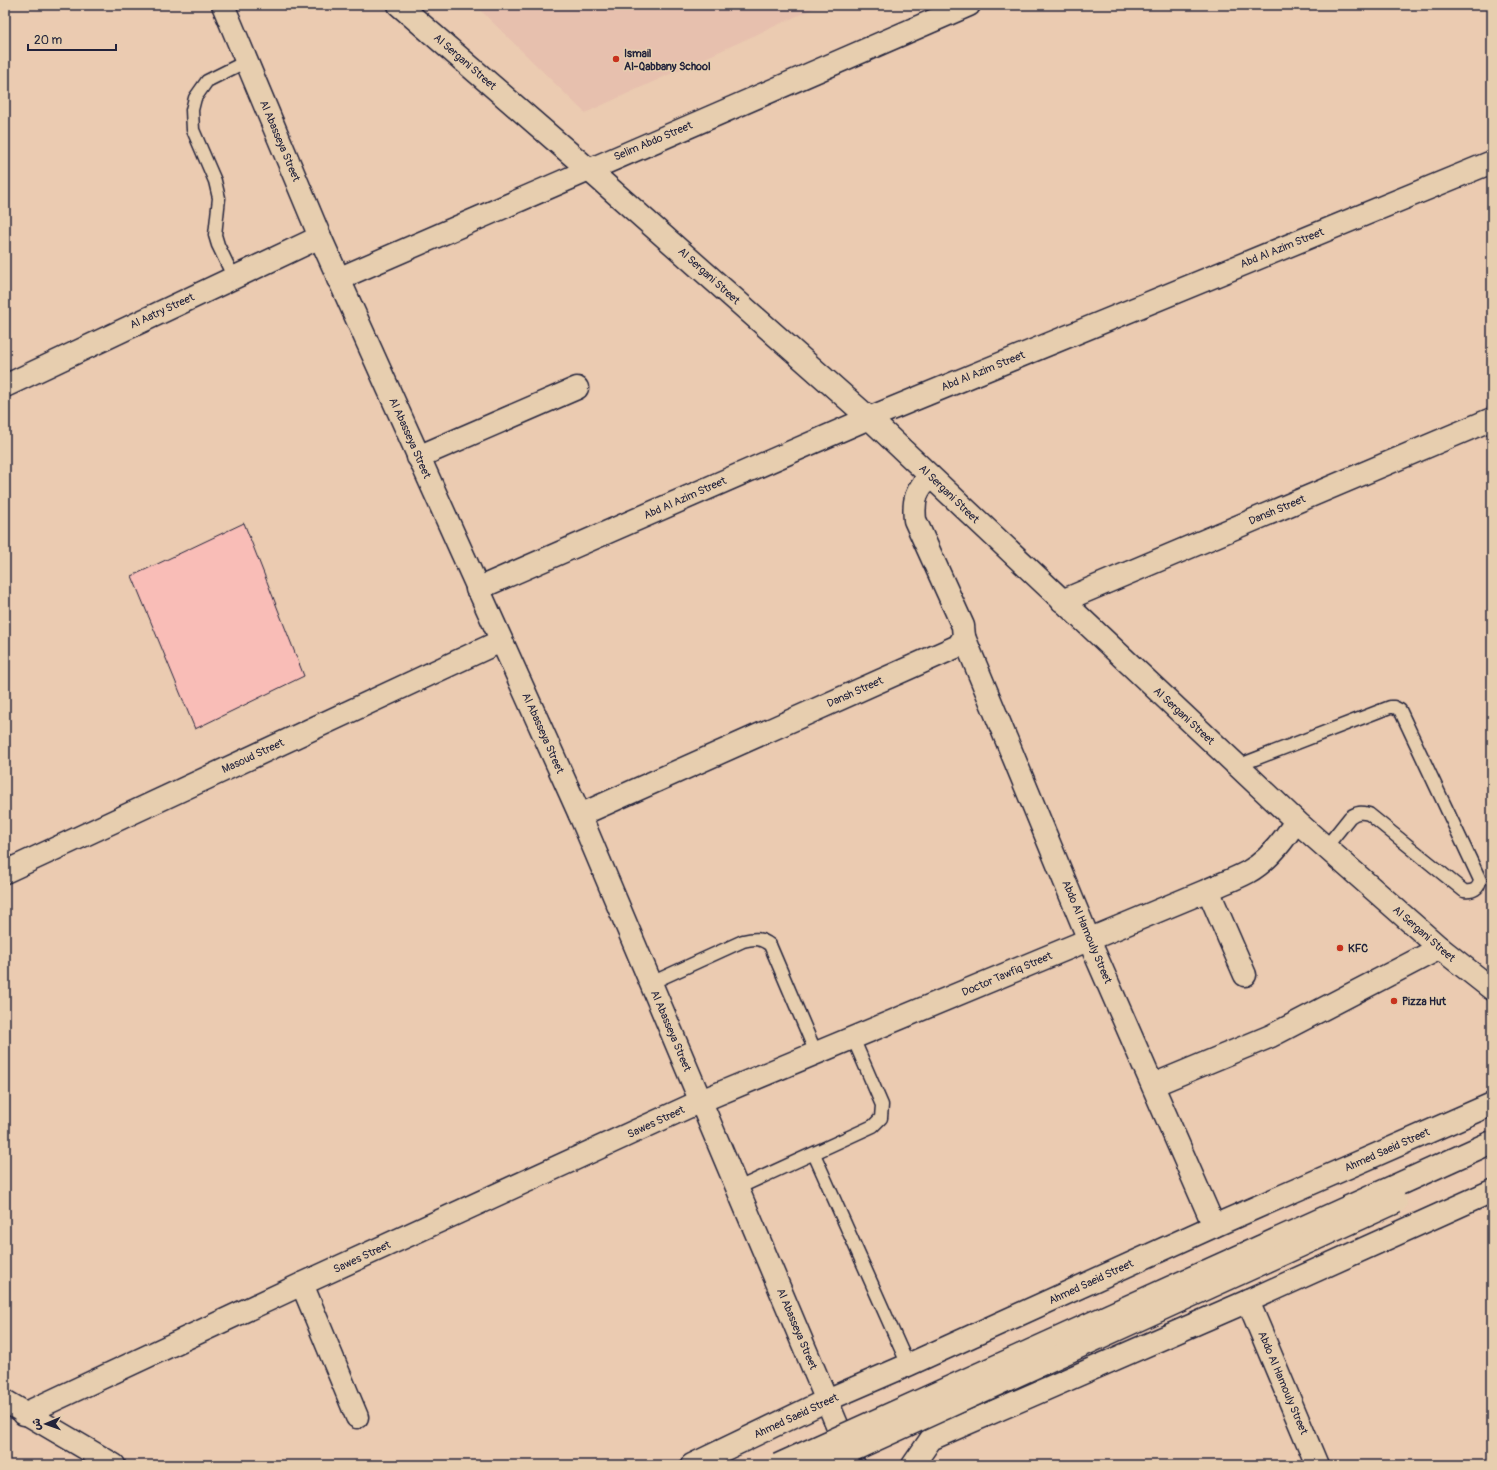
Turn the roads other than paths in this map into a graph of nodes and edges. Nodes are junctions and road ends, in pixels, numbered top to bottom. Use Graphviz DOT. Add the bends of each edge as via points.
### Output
graph roads {
  1 [pos="223,5"];
  2 [pos="399,5"];
  3 [pos="969,5"];
  4 [pos="247,61"];
  5 [pos="1492,162"];
  6 [pos="588,169"];
  7 [pos="320,237"];
  8 [pos="234,278"];
  9 [pos="338,279"];
  10 [pos="5,386"];
  11 [pos="577,388"];
  12 [pos="869,418"];
  13 [pos="1492,419"];
  14 [pos="418,457"];
  15 [pos="930,476"];
  16 [pos="477,589"];
  17 [pos="1062,601"];
  18 [pos="964,637"];
  19 [pos="501,641"];
  20 [pos="1238,766"];
  21 [pos="580,815"];
  22 [pos="1296,820"];
  23 [pos="1326,847"];
  24 [pos="5,872"];
  25 [pos="1208,890"];
  26 [pos="1089,940"];
  27 [pos="1440,948"];
  28 [pos="1245,975"];
  29 [pos="651,983"];
  30 [pos="1492,989"];
  31 [pos="853,1038"];
  32 [pos="816,1053"];
  33 [pos="1153,1085"];
  34 [pos="701,1101"];
  35 [pos="1492,1104"];
  36 [pos="1492,1142"];
  37 [pos="814,1154"];
  38 [pos="1492,1158"];
  39 [pos="738,1188"];
  40 [pos="1492,1191"];
  41 [pos="1214,1226"];
  42 [pos="302,1284"];
  43 [pos="1248,1301"];
  44 [pos="908,1365"];
  45 [pos="827,1400"];
  46 [pos="5,1402"];
  47 [pos="24,1414"];
  48 [pos="357,1417"];
  49 [pos="114,1465"];
  50 [pos="692,1465"];
  51 [pos="778,1465"];
  52 [pos="820,1465"];
  53 [pos="854,1465"];
  54 [pos="913,1465"];
  55 [pos="1317,1465"];
  1 -- 4 [label="street, Al Abasseya Street"];
  2 -- 6 [label="street, Al Sergani Street"];
  3 -- 6 [label="street, Selim Abdo Street"];
  4 -- 7 [label="street, Al Abasseya Street"];
  4 -- 8 [label="lane" via="206,81 195,98 192,110 193,130 215,181 219,198 215,236"];
  5 -- 12 [label="street, Abd Al Azim Street"];
  6 -- 9 [label="street, Selim Abdo Street"];
  6 -- 12 [label="street, Al Sergani Street"];
  7 -- 8 [label="street, Al Aatry Street"];
  7 -- 9 [label="street, Al Abasseya Street"];
  8 -- 10 [label="street, Al Aatry Street"];
  9 -- 14 [label="street, Al Abasseya Street"];
  11 -- 14 [label="street"];
  12 -- 15 [label="street, Al Sergani Street"];
  12 -- 16 [label="street, Abd Al Azim Street"];
  13 -- 17 [label="street, Dansh Street"];
  14 -- 16 [label="street, Al Abasseya Street"];
  15 -- 17 [label="street, Al Sergani Street"];
  15 -- 18 [label="street" via="916,496 915,520 964,626"];
  16 -- 19 [label="street, Al Abasseya Street"];
  17 -- 20 [label="street, Al Sergani Street"];
  18 -- 21 [label="street, Dansh Street" via="958,646"];
  18 -- 26 [label="street, Abdo Al Hamouly Street"];
  19 -- 21 [label="street, Al Abasseya Street"];
  19 -- 24 [label="street, Masoud Street"];
  20 -- 22 [label="street, Al Sergani Street"];
  20 -- 23 [label="lane" via="1390,707 1397,708 1480,880 1479,885 1470,892 1464,891 1369,814 1363,812 1350,816"];
  21 -- 29 [label="street, Al Abasseya Street"];
  22 -- 23 [label="street, Al Sergani Street"];
  22 -- 25 [label="street, Doctor Tawfiq Street" via="1287,835 1262,861 1248,872"];
  23 -- 27 [label="street, Al Sergani Street"];
  25 -- 26 [label="street, Doctor Tawfiq Street"];
  25 -- 28 [label="street"];
  26 -- 31 [label="street, Doctor Tawfiq Street"];
  26 -- 33 [label="street, Abdo Al Hamouly Street"];
  27 -- 30 [label="street, Al Sergani Street"];
  27 -- 33 [label="street" via="1271,1036"];
  29 -- 32 [label="lane" via="743,941 753,938 762,940 770,945"];
  29 -- 34 [label="street, Al Abasseya Street"];
  31 -- 32 [label="street, Doctor Tawfiq Street"];
  31 -- 37 [label="lane" via="882,1105 881,1118 873,1126"];
  32 -- 34 [label="street, Doctor Tawfiq Street"];
  33 -- 41 [label="street, Abdo Al Hamouly Street"];
  34 -- 39 [label="street, Al Abasseya Street"];
  34 -- 42 [label="street, Sawes Street"];
  35 -- 41 [label="street, Ahmed Saeid Street"];
  36 -- 51 [label="street, bridge"];
  37 -- 39 [label="lane"];
  37 -- 44 [label="lane"];
  38 -- 52 [label="street, bridge"];
  39 -- 45 [label="street, Al Abasseya Street"];
  40 -- 43 [label="street"];
  41 -- 44 [label="street, Ahmed Saeid Street"];
  42 -- 47 [label="street, Sawes Street"];
  42 -- 48 [label="street"];
  43 -- 54 [label="street" via="931,1439"];
  43 -- 55 [label="street, Abdo Al Hamouly Street"];
  44 -- 45 [label="street, Ahmed Saeid Street"];
  45 -- 50 [label="street, Ahmed Saeid Street"];
  45 -- 53 [label="street, Al Abasseya Street"];
  46 -- 47 [label="street"];
  47 -- 49 [label="street"];
}
